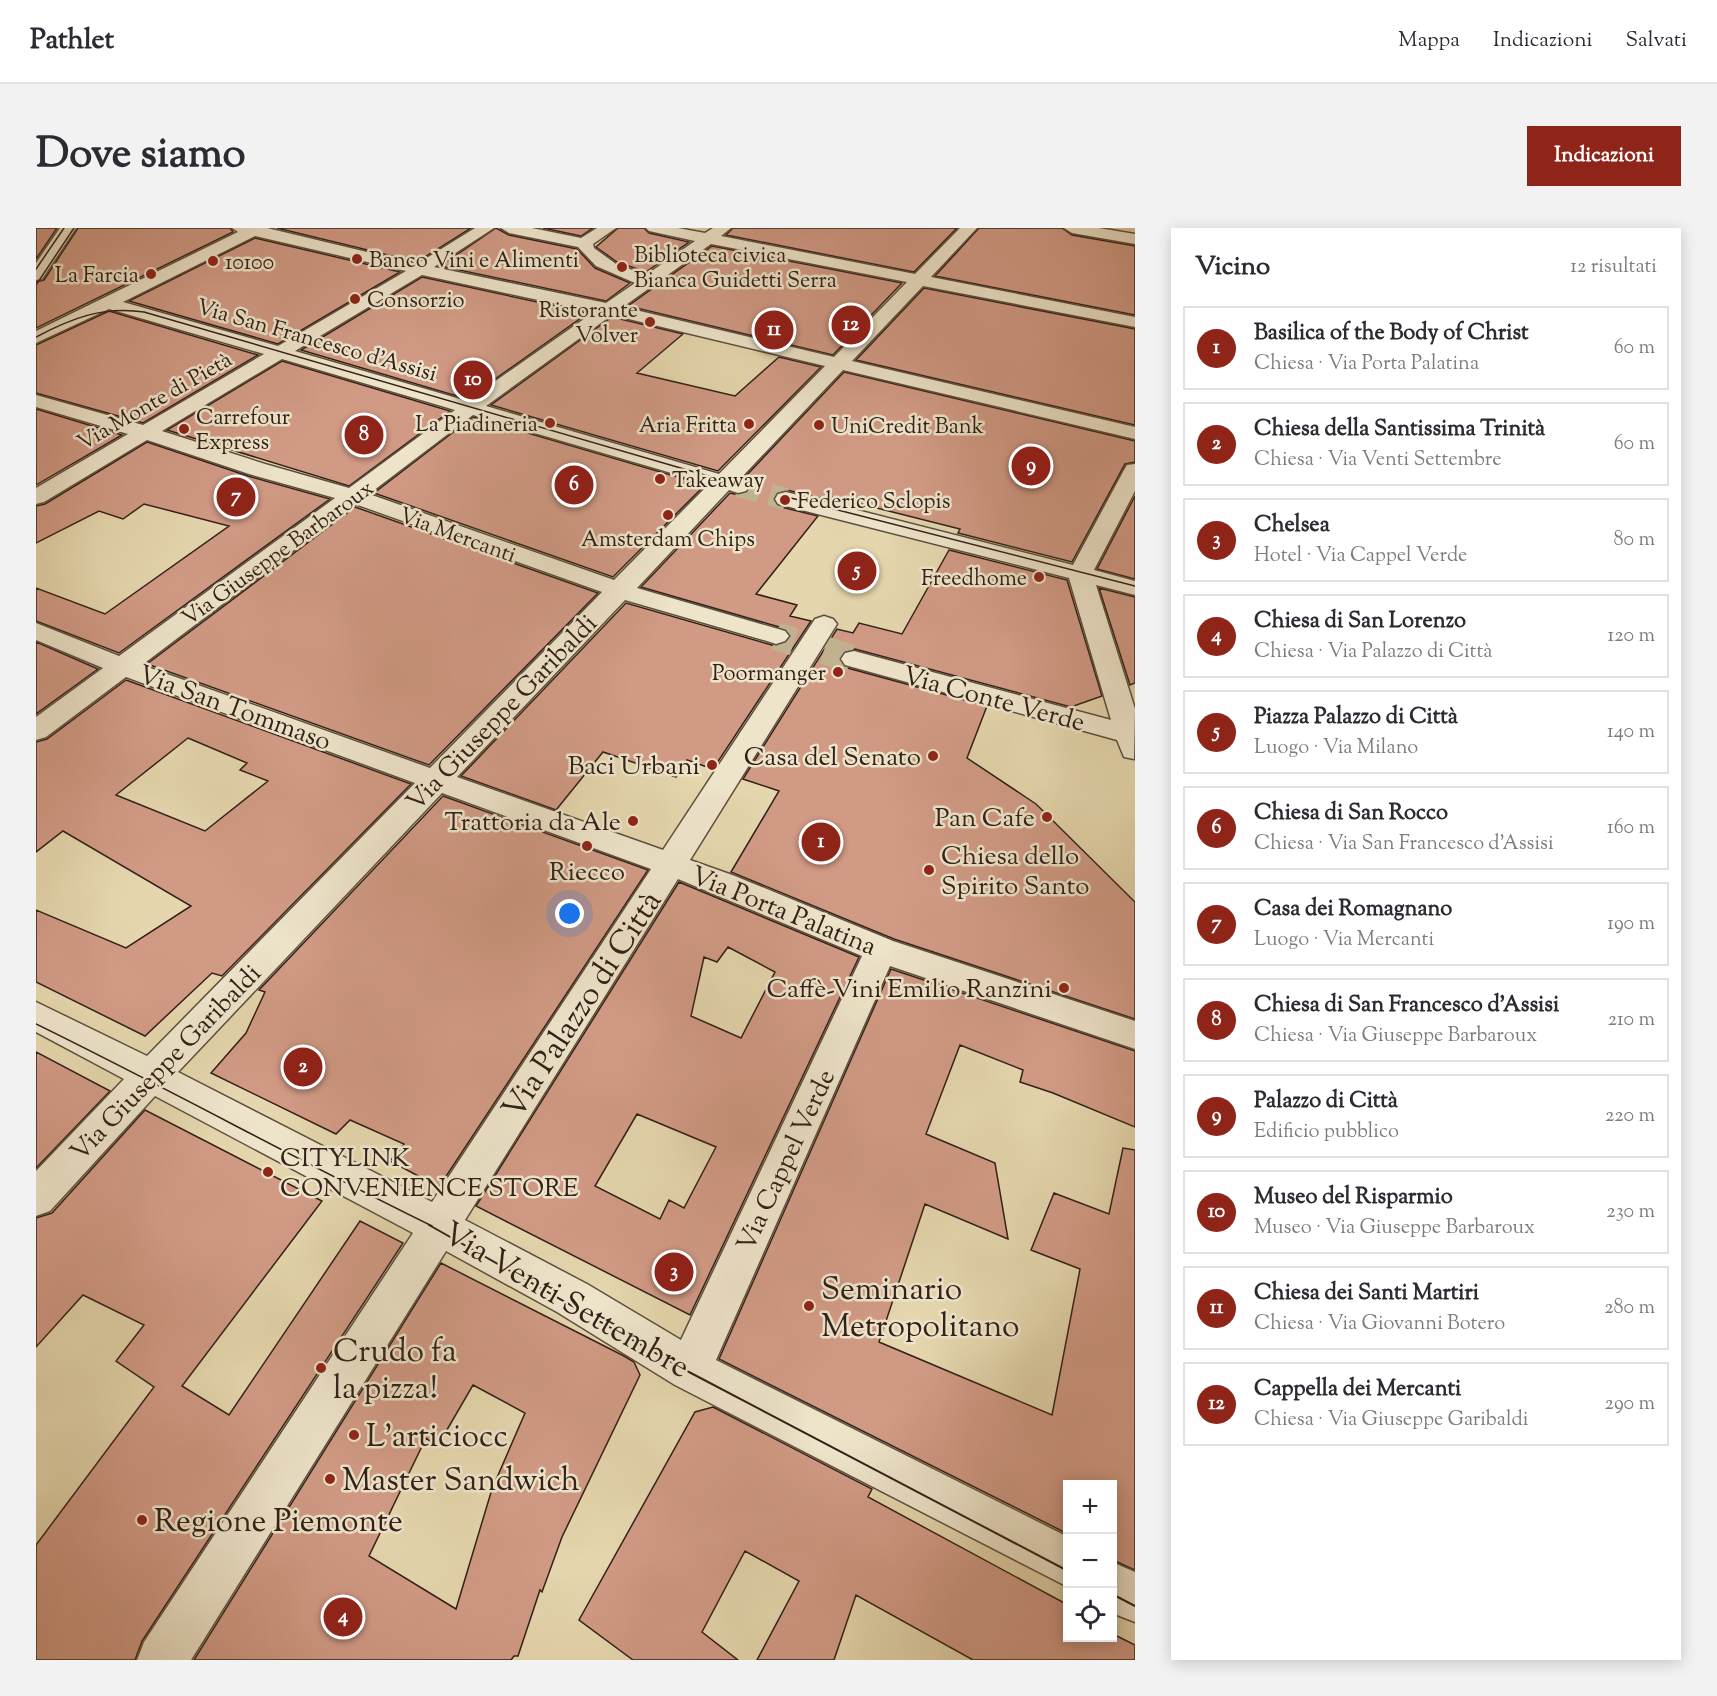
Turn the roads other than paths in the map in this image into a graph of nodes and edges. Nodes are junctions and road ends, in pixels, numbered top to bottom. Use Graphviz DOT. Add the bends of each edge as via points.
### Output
graph roads {
  1 [pos="68,228"];
  2 [pos="486,228"];
  3 [pos="509,228"];
  4 [pos="608,228"];
  5 [pos="654,228"];
  6 [pos="723,228"];
  7 [pos="969,228"];
  8 [pos="1072,228"];
  9 [pos="251,229"];
  10 [pos="709,239"];
  11 [pos="1135,239"];
  12 [pos="584,243"];
  13 [pos="419,269"];
  14 [pos="918,280"];
  15 [pos="40,281"];
  16 [pos="646,281"];
  17 [pos="105,302"];
  18 [pos="607,309"];
  19 [pos="1135,322"];
  20 [pos="36,338"];
  21 [pos="282,352"];
  22 [pos="837,363"];
  23 [pos="36,401"];
  24 [pos="469,409"];
  25 [pos="144,432"];
  26 [pos="1135,433"];
  27 [pos="1135,470"];
  28 [pos="731,484"];
  29 [pos="353,496"];
  30 [pos="36,497"];
  31 [pos="786,499"];
  32 [pos="1080,574"];
  33 [pos="1135,588"];
  34 [pos="619,590"];
  35 [pos="824,624"];
  36 [pos="36,631"];
  37 [pos="801,644"];
  38 [pos="1103,654"];
  39 [pos="854,659"];
  40 [pos="1135,663"];
  41 [pos="122,667"];
  42 [pos="36,731"];
  43 [pos="1133,742"];
  44 [pos="435,780"];
  45 [pos="670,865"];
  46 [pos="881,950"];
  47 [pos="36,1016"];
  48 [pos="1135,1035"];
  49 [pos="151,1076"];
  50 [pos="36,1198"];
  51 [pos="439,1226"];
  52 [pos="690,1370"];
  53 [pos="1063,1560"];
  54 [pos="1117,1588"];
  55 [pos="1135,1598"];
  56 [pos="162,1660"];
  1 -- 15 [label="street"];
  2 -- 13 [label="street, Via Monte di Pietà"];
  3 -- 12 [label="street"];
  4 -- 12 [label="street"];
  5 -- 10 [label="street"];
  6 -- 10 [label="street, Via Giuseppe Barbaroux"];
  7 -- 14 [label="street, Via Giuseppe Garibaldi"];
  8 -- 11 [label="street"];
  9 -- 13 [label="street"];
  9 -- 17 [label="street"];
  10 -- 14 [label="street"];
  10 -- 16 [label="street, Via Giuseppe Barbaroux"];
  12 -- 16 [label="street" via="586,249 614,269"];
  13 -- 18 [label="street"];
  13 -- 21 [label="street, Via Monte di Pietà"];
  14 -- 19 [label="street"];
  14 -- 22 [label="street, Via Giuseppe Garibaldi"];
  16 -- 18 [label="street, Via Giuseppe Barbaroux"];
  17 -- 20 [label="street"];
  17 -- 21 [label="street, Via San Francesco d'Assisi"];
  18 -- 22 [label="street"];
  18 -- 24 [label="street, Via Giuseppe Barbaroux"];
  21 -- 24 [label="street, Via San Francesco d'Assisi"];
  21 -- 25 [label="street, Via Monte di Pietà"];
  22 -- 26 [label="street"];
  22 -- 28 [label="street, Via Giuseppe Garibaldi"];
  23 -- 25 [label="street, Via Mercanti"];
  24 -- 28 [label="street, Via San Francesco d'Assisi"];
  24 -- 29 [label="street, Via Giuseppe Barbaroux"];
  25 -- 29 [label="street, Via Mercanti"];
  25 -- 30 [label="street, Via Monte di Pietà"];
  27 -- 32 [label="street"];
  28 -- 34 [label="street, Via Giuseppe Garibaldi"];
  29 -- 34 [label="street, Via Mercanti"];
  29 -- 41 [label="street, Via Giuseppe Barbaroux"];
  31 -- 32 [label="street"];
  32 -- 33 [label="street"];
  32 -- 38 [label="street"];
  34 -- 37 [label="street, Via Mercanti"];
  34 -- 44 [label="street, Via Giuseppe Garibaldi"];
  35 -- 37 [label="street"];
  36 -- 41 [label="street, Via San Tommaso"];
  37 -- 45 [label="street, Via Palazzo di Città" via="728,774"];
  38 -- 40 [label="street"];
  38 -- 43 [label="street"];
  39 -- 43 [label="street, Via Conte Verde"];
  41 -- 42 [label="street, Via Giuseppe Barbaroux"];
  41 -- 44 [label="street, Via San Tommaso"];
  44 -- 45 [label="street, Via Porta Palatina"];
  44 -- 49 [label="street, Via Giuseppe Garibaldi"];
  45 -- 46 [label="street, Via Porta Palatina"];
  45 -- 51 [label="street, Via Palazzo di Città"];
  46 -- 48 [label="street, Via Porta Palatina"];
  46 -- 52 [label="street, Via Cappel Verde"];
  47 -- 49 [label="street, Via Venti Settembre"];
  49 -- 50 [label="street, Via Giuseppe Garibaldi"];
  49 -- 51 [label="street, Via Venti Settembre"];
  51 -- 52 [label="street, Via Venti Settembre" via="572,1298"];
  51 -- 56 [label="street, Via Palazzo di Città"];
  52 -- 53 [label="street, Via Venti Settembre"];
  54 -- 55 [label="street"];
}
